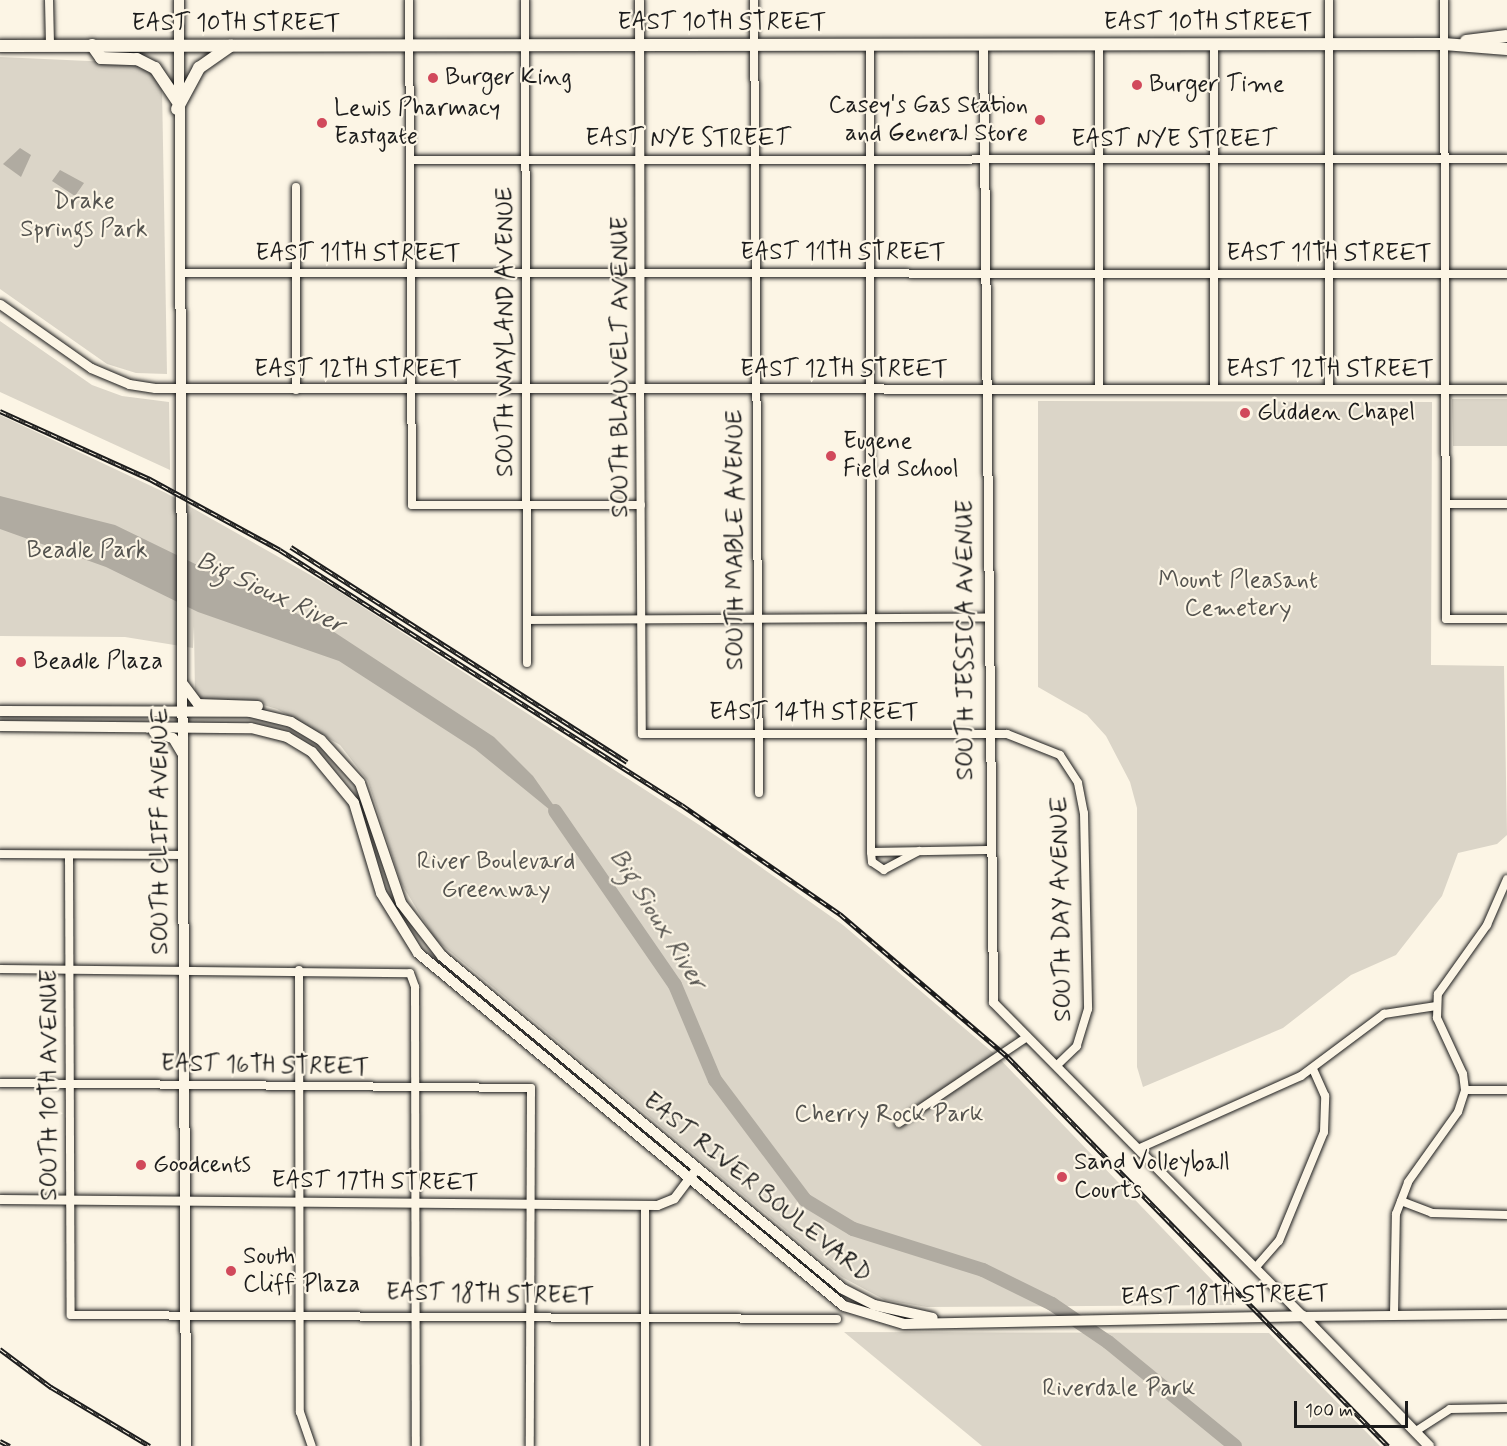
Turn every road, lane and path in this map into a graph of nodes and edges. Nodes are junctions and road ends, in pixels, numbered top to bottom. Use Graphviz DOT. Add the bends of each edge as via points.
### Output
graph roads {
  1 [pos="50,0"];
  2 [pos="179,0"];
  3 [pos="409,0"];
  4 [pos="525,0"];
  5 [pos="639,0"];
  6 [pos="754,0"];
  7 [pos="1329,0"];
  8 [pos="1444,0"];
  9 [pos="1507,36"];
  10 [pos="754,43"];
  11 [pos="409,44"];
  12 [pos="639,44"];
  13 [pos="870,44"];
  14 [pos="983,44"];
  15 [pos="1099,44"];
  16 [pos="1214,44"];
  17 [pos="1329,44"];
  18 [pos="1444,44"];
  19 [pos="50,45"];
  20 [pos="92,45"];
  21 [pos="177,45"];
  22 [pos="236,45"];
  23 [pos="525,45"];
  24 [pos="0,46"];
  25 [pos="1507,50"];
  26 [pos="177,105"];
  27 [pos="639,158"];
  28 [pos="755,158"];
  29 [pos="870,158"];
  30 [pos="984,158"];
  31 [pos="1100,159"];
  32 [pos="1330,159"];
  33 [pos="1444,159"];
  34 [pos="1507,159"];
  35 [pos="410,160"];
  36 [pos="524,160"];
  37 [pos="1214,160"];
  38 [pos="296,187"];
  39 [pos="755,272"];
  40 [pos="180,273"];
  41 [pos="295,273"];
  42 [pos="410,273"];
  43 [pos="869,273"];
  44 [pos="984,273"];
  45 [pos="1099,273"];
  46 [pos="640,274"];
  47 [pos="1214,274"];
  48 [pos="1329,274"];
  49 [pos="1444,274"];
  50 [pos="1507,274"];
  51 [pos="525,275"];
  52 [pos="0,304"];
  53 [pos="181,389"];
  54 [pos="984,389"];
  55 [pos="1507,389"];
  56 [pos="296,390"];
  57 [pos="411,390"];
  58 [pos="526,390"];
  59 [pos="640,390"];
  60 [pos="755,390"];
  61 [pos="870,390"];
  62 [pos="1099,390"];
  63 [pos="1214,390"];
  64 [pos="1329,390"];
  65 [pos="1445,390"];
  66 [pos="1446,504"];
  67 [pos="1507,504"];
  68 [pos="527,505"];
  69 [pos="641,505"];
  70 [pos="871,618"];
  71 [pos="985,618"];
  72 [pos="527,620"];
  73 [pos="642,620"];
  74 [pos="756,620"];
  75 [pos="1507,620"];
  76 [pos="527,663"];
  77 [pos="182,682"];
  78 [pos="0,711"];
  79 [pos="182,711"];
  80 [pos="270,715"];
  81 [pos="291,722"];
  82 [pos="0,726"];
  83 [pos="82,726"];
  84 [pos="182,726"];
  85 [pos="871,733"];
  86 [pos="642,734"];
  87 [pos="756,734"];
  88 [pos="986,734"];
  89 [pos="182,753"];
  90 [pos="759,793"];
  91 [pos="987,850"];
  92 [pos="919,851"];
  93 [pos="872,852"];
  94 [pos="0,854"];
  95 [pos="69,855"];
  96 [pos="183,855"];
  97 [pos="1507,879"];
  98 [pos="0,969"];
  99 [pos="69,969"];
  100 [pos="183,970"];
  101 [pos="299,970"];
  102 [pos="1436,1006"];
  103 [pos="1027,1037"];
  104 [pos="1057,1065"];
  105 [pos="1312,1069"];
  106 [pos="0,1083"];
  107 [pos="69,1083"];
  108 [pos="184,1085"];
  109 [pos="300,1085"];
  110 [pos="415,1087"];
  111 [pos="1465,1090"];
  112 [pos="1507,1090"];
  113 [pos="899,1123"];
  114 [pos="1140,1148"];
  115 [pos="696,1168"];
  116 [pos="687,1181"];
  117 [pos="0,1199"];
  118 [pos="70,1199"];
  119 [pos="185,1199"];
  120 [pos="301,1200"];
  121 [pos="414,1201"];
  122 [pos="1401,1201"];
  123 [pos="529,1203"];
  124 [pos="645,1205"];
  125 [pos="1507,1215"];
  126 [pos="1256,1267"];
  127 [pos="185,1314"];
  128 [pos="301,1314"];
  129 [pos="1394,1314"];
  130 [pos="1507,1314"];
  131 [pos="71,1315"];
  132 [pos="415,1316"];
  133 [pos="529,1317"];
  134 [pos="1303,1317"];
  135 [pos="645,1318"];
  136 [pos="837,1319"];
  137 [pos="943,1320"];
  138 [pos="1507,1408"];
  139 [pos="1416,1431"];
  140 [pos="309,1443"];
  141 [pos="186,1446"];
  142 [pos="416,1446"];
  143 [pos="530,1446"];
  144 [pos="645,1446"];
  145 [pos="1429,1446"];
  1 -- 19 [label="street"];
  2 -- 21 [label="main road, SOUTH CLIFF AVENUE"];
  3 -- 11 [label="street"];
  4 -- 23 [label="street, SOUTH WAYLAND AVENUE"];
  5 -- 12 [label="street, SOUTH BLAUVELT AVENUE"];
  6 -- 10 [label="street, SOUTH MABLE AVENUE"];
  7 -- 17 [label="street"];
  8 -- 18 [label="street"];
  9 -- 18 [label="main road, EAST 10TH STREET"];
  10 -- 12 [label="main road, EAST 10TH STREET"];
  10 -- 13 [label="main road, EAST 10TH STREET"];
  10 -- 28 [label="street, SOUTH MABLE AVENUE"];
  11 -- 22 [label="main road, EAST 10TH STREET"];
  11 -- 23 [label="main road, EAST 10TH STREET"];
  11 -- 35 [label="street"];
  12 -- 23 [label="main road, EAST 10TH STREET"];
  12 -- 27 [label="street, SOUTH BLAUVELT AVENUE"];
  13 -- 14 [label="main road, EAST 10TH STREET"];
  13 -- 29 [label="street"];
  14 -- 15 [label="main road, EAST 10TH STREET"];
  14 -- 30 [label="street, SOUTH JESSICA AVENUE"];
  15 -- 16 [label="main road, EAST 10TH STREET"];
  15 -- 31 [label="street"];
  16 -- 17 [label="main road, EAST 10TH STREET"];
  16 -- 37 [label="street"];
  17 -- 18 [label="main road, EAST 10TH STREET"];
  17 -- 32 [label="street"];
  18 -- 25 [label="main road, EAST 10TH STREET"];
  18 -- 33 [label="street"];
  19 -- 20 [label="main road, EAST 10TH STREET"];
  19 -- 24 [label="main road, EAST 10TH STREET"];
  20 -- 21 [label="main road, EAST 10TH STREET"];
  20 -- 26 [label="main road" via="101,58 137,59 155,68"];
  21 -- 22 [label="main road, EAST 10TH STREET"];
  21 -- 26 [label="main road, SOUTH CLIFF AVENUE"];
  22 -- 26 [label="main road" via="199,68"];
  23 -- 36 [label="street, SOUTH WAYLAND AVENUE"];
  26 -- 40 [label="main road, SOUTH CLIFF AVENUE"];
  27 -- 28 [label="street, EAST NYE STREET"];
  27 -- 36 [label="street, EAST NYE STREET"];
  27 -- 46 [label="street, SOUTH BLAUVELT AVENUE"];
  28 -- 29 [label="street, EAST NYE STREET"];
  28 -- 39 [label="street, SOUTH MABLE AVENUE"];
  29 -- 30 [label="street, EAST NYE STREET"];
  29 -- 43 [label="street"];
  30 -- 31 [label="street, EAST NYE STREET"];
  30 -- 44 [label="street, SOUTH JESSICA AVENUE"];
  31 -- 37 [label="street, EAST NYE STREET"];
  31 -- 45 [label="street"];
  32 -- 33 [label="street, EAST NYE STREET"];
  32 -- 37 [label="street, EAST NYE STREET"];
  32 -- 48 [label="street"];
  33 -- 34 [label="street, EAST NYE STREET"];
  33 -- 49 [label="street"];
  35 -- 36 [label="street, EAST NYE STREET"];
  35 -- 42 [label="street"];
  36 -- 51 [label="street, SOUTH WAYLAND AVENUE"];
  37 -- 47 [label="street"];
  38 -- 41 [label="street"];
  39 -- 43 [label="street, EAST 11TH STREET"];
  39 -- 46 [label="street, EAST 11TH STREET"];
  39 -- 60 [label="street, SOUTH MABLE AVENUE"];
  40 -- 41 [label="street, EAST 11TH STREET"];
  40 -- 53 [label="main road, SOUTH CLIFF AVENUE"];
  41 -- 42 [label="street, EAST 11TH STREET"];
  41 -- 56 [label="street"];
  42 -- 51 [label="street, EAST 11TH STREET"];
  42 -- 57 [label="street"];
  43 -- 44 [label="street, EAST 11TH STREET"];
  43 -- 61 [label="street"];
  44 -- 45 [label="street, EAST 11TH STREET"];
  44 -- 54 [label="street, SOUTH JESSICA AVENUE"];
  45 -- 47 [label="street, EAST 11TH STREET"];
  45 -- 62 [label="street"];
  46 -- 51 [label="street, EAST 11TH STREET"];
  46 -- 59 [label="street, SOUTH BLAUVELT AVENUE"];
  47 -- 48 [label="street, EAST 11TH STREET"];
  47 -- 63 [label="street"];
  48 -- 49 [label="street, EAST 11TH STREET"];
  48 -- 64 [label="street"];
  49 -- 50 [label="street, EAST 11TH STREET"];
  49 -- 65 [label="street"];
  51 -- 58 [label="street, SOUTH WAYLAND AVENUE"];
  52 -- 53 [label="street, EAST 12TH STREET" via="104,375 142,387"];
  53 -- 56 [label="street, EAST 12TH STREET"];
  53 -- 77 [label="main road, SOUTH CLIFF AVENUE"];
  54 -- 61 [label="street, EAST 12TH STREET"];
  54 -- 62 [label="street, EAST 12TH STREET"];
  54 -- 71 [label="street, SOUTH JESSICA AVENUE"];
  55 -- 65 [label="street, EAST 12TH STREET"];
  56 -- 57 [label="street, EAST 12TH STREET"];
  57 -- 58 [label="street, EAST 12TH STREET"];
  57 -- 68 [label="street" via="412,505"];
  58 -- 59 [label="street, EAST 12TH STREET"];
  58 -- 68 [label="street, SOUTH WAYLAND AVENUE"];
  59 -- 60 [label="street, EAST 12TH STREET"];
  59 -- 69 [label="street, SOUTH BLAUVELT AVENUE"];
  60 -- 61 [label="street, EAST 12TH STREET"];
  60 -- 74 [label="street, SOUTH MABLE AVENUE"];
  61 -- 70 [label="street"];
  62 -- 63 [label="street, EAST 12TH STREET"];
  63 -- 64 [label="street, EAST 12TH STREET"];
  64 -- 65 [label="street, EAST 12TH STREET"];
  65 -- 66 [label="street"];
  66 -- 67 [label="street"];
  66 -- 75 [label="street" via="1446,619"];
  68 -- 69 [label="street"];
  68 -- 72 [label="street, SOUTH WAYLAND AVENUE"];
  69 -- 73 [label="street, SOUTH BLAUVELT AVENUE"];
  70 -- 71 [label="street"];
  70 -- 74 [label="street"];
  70 -- 85 [label="street"];
  71 -- 88 [label="street, SOUTH JESSICA AVENUE"];
  72 -- 73 [label="street"];
  72 -- 76 [label="street, SOUTH WAYLAND AVENUE"];
  73 -- 74 [label="street"];
  73 -- 86 [label="street, SOUTH BLAUVELT AVENUE"];
  74 -- 87 [label="street, SOUTH MABLE AVENUE"];
  77 -- 79 [label="main road, SOUTH CLIFF AVENUE"];
  77 -- 80 [label="main road" via="198,704 256,705"];
  78 -- 79 [label="main road"];
  79 -- 80 [label="main road, EAST RIVER BOULEVARD"];
  79 -- 83 [label="main road" via="163,720 100,720"];
  79 -- 84 [label="main road, SOUTH CLIFF AVENUE"];
  80 -- 81 [label="main road, EAST RIVER BOULEVARD"];
  81 -- 84 [label="main road" via="200,717"];
  81 -- 115 [label="main road, EAST RIVER BOULEVARD" via="332,749 360,783 394,888 428,943"];
  82 -- 83 [label="main road"];
  83 -- 84 [label="main road"];
  83 -- 89 [label="main road" via="99,732 166,733"];
  84 -- 89 [label="main road, SOUTH CLIFF AVENUE"];
  84 -- 116 [label="main road, EAST RIVER BOULEVARD" via="266,730 322,760 354,803 381,893 418,953"];
  85 -- 87 [label="street, EAST 14TH STREET"];
  85 -- 88 [label="street, EAST 14TH STREET"];
  85 -- 93 [label="street"];
  86 -- 87 [label="street, EAST 14TH STREET"];
  87 -- 90 [label="street, SOUTH MABLE AVENUE"];
  88 -- 91 [label="street, SOUTH JESSICA AVENUE"];
  88 -- 104 [label="street, SOUTH DAY AVENUE" via="1029,738 1052,750 1069,766 1083,799 1087,1025 1077,1046"];
  89 -- 96 [label="main road, SOUTH CLIFF AVENUE"];
  91 -- 92 [label="street"];
  91 -- 103 [label="street, SOUTH JESSICA AVENUE" via="988,985 1004,1015"];
  92 -- 93 [label="street"];
  92 -- 93 [label="street" via="884,870 874,867"];
  94 -- 95 [label="street"];
  95 -- 96 [label="street"];
  95 -- 99 [label="street, SOUTH 10TH AVENUE"];
  96 -- 100 [label="main road, SOUTH CLIFF AVENUE"];
  97 -- 102 [label="street" via="1487,924 1443,983"];
  98 -- 99 [label="street"];
  99 -- 100 [label="street"];
  99 -- 107 [label="street, SOUTH 10TH AVENUE"];
  100 -- 101 [label="street"];
  100 -- 108 [label="main road, SOUTH CLIFF AVENUE"];
  101 -- 109 [label="street"];
  101 -- 110 [label="street" via="410,973"];
  102 -- 105 [label="street" via="1384,1014"];
  102 -- 111 [label="street"];
  103 -- 104 [label="street, SOUTH JESSICA AVENUE"];
  103 -- 113 [label="street"];
  104 -- 114 [label="street, SOUTH JESSICA AVENUE"];
  105 -- 114 [label="street"];
  105 -- 126 [label="street" via="1325,1096 1324,1132 1280,1241"];
  106 -- 107 [label="street, EAST 16TH STREET"];
  107 -- 108 [label="street, EAST 16TH STREET"];
  107 -- 118 [label="street, SOUTH 10TH AVENUE"];
  108 -- 109 [label="street, EAST 16TH STREET"];
  108 -- 119 [label="main road, SOUTH CLIFF AVENUE"];
  109 -- 110 [label="street, EAST 16TH STREET"];
  109 -- 120 [label="street"];
  110 -- 121 [label="street"];
  110 -- 123 [label="street, EAST 16TH STREET" via="531,1088"];
  111 -- 112 [label="street"];
  111 -- 122 [label="street" via="1458,1112"];
  114 -- 126 [label="street, SOUTH JESSICA AVENUE"];
  115 -- 116 [label="street, EAST 17TH STREET"];
  115 -- 137 [label="main road, EAST RIVER BOULEVARD" via="852,1295 885,1309"];
  116 -- 124 [label="street, EAST 17TH STREET" via="670,1201"];
  116 -- 137 [label="main road, EAST RIVER BOULEVARD" via="844,1306 892,1323"];
  117 -- 118 [label="street, EAST 17TH STREET"];
  118 -- 119 [label="street, EAST 17TH STREET"];
  118 -- 131 [label="street, SOUTH 10TH AVENUE"];
  119 -- 120 [label="street, EAST 17TH STREET"];
  119 -- 127 [label="main road, SOUTH CLIFF AVENUE"];
  120 -- 121 [label="street, EAST 17TH STREET"];
  120 -- 128 [label="street"];
  121 -- 123 [label="street, EAST 17TH STREET"];
  121 -- 132 [label="street"];
  122 -- 125 [label="street" via="1432,1213"];
  122 -- 129 [label="street" via="1395,1227"];
  123 -- 124 [label="street, EAST 17TH STREET"];
  123 -- 133 [label="street"];
  124 -- 135 [label="street"];
  126 -- 134 [label="street, SOUTH JESSICA AVENUE"];
  127 -- 128 [label="street, EAST 18TH STREET"];
  127 -- 131 [label="street, EAST 18TH STREET"];
  127 -- 141 [label="main road, SOUTH CLIFF AVENUE"];
  128 -- 132 [label="street, EAST 18TH STREET"];
  128 -- 140 [label="street" via="300,1412"];
  129 -- 130 [label="street, EAST 18TH STREET"];
  129 -- 134 [label="street, EAST 18TH STREET"];
  132 -- 133 [label="street, EAST 18TH STREET"];
  132 -- 142 [label="street"];
  133 -- 135 [label="street, EAST 18TH STREET"];
  133 -- 143 [label="street"];
  134 -- 137 [label="main road, EAST 18TH STREET"];
  134 -- 139 [label="main road"];
  135 -- 136 [label="street, EAST 18TH STREET"];
  135 -- 144 [label="street"];
  138 -- 139 [label="street" via="1450,1409"];
  139 -- 145 [label="main road"];
}
